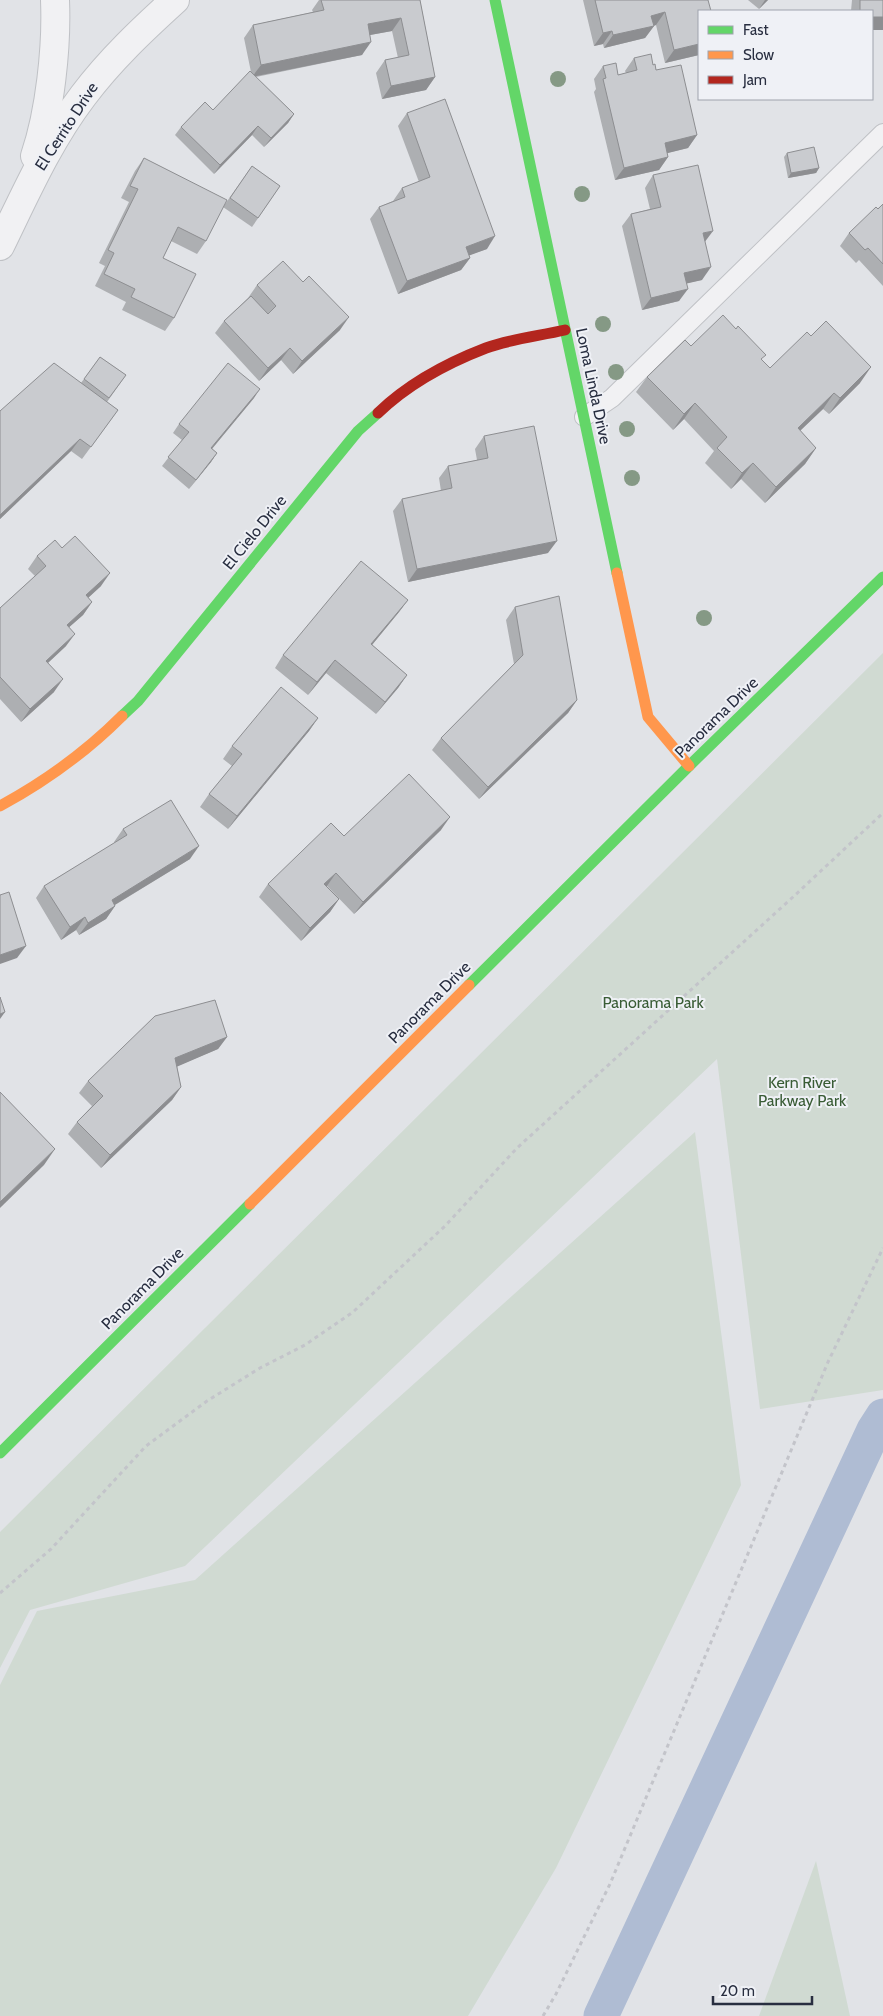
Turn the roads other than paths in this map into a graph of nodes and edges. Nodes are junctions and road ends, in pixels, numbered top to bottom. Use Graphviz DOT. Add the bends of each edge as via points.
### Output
graph roads {
  1 [pos="55,0"];
  2 [pos="175,0"];
  3 [pos="495,0"];
  4 [pos="883,133"];
  5 [pos="19,203"];
  6 [pos="0,246"];
  7 [pos="565,330"];
  8 [pos="584,417"];
  9 [pos="883,577"];
  10 [pos="689,766"];
  11 [pos="0,806"];
  12 [pos="0,1453"];
  1 -- 5 [label="street" via="51,86 37,151"];
  2 -- 5 [label="street, El Cerrito Drive" via="125,46 82,96"];
  3 -- 7 [label="street, Loma Linda Drive"];
  4 -- 8 [label="lane" via="612,398"];
  5 -- 6 [label="street, El Cerrito Drive"];
  7 -- 8 [label="street, Loma Linda Drive"];
  7 -- 11 [label="street, El Cielo Drive" via="487,348 438,370 397,395 358,431 138,701 94,744 37,786"];
  8 -- 10 [label="street, Loma Linda Drive" via="648,717"];
  9 -- 10 [label="street, Panorama Drive"];
  10 -- 12 [label="street, Panorama Drive"];
}
